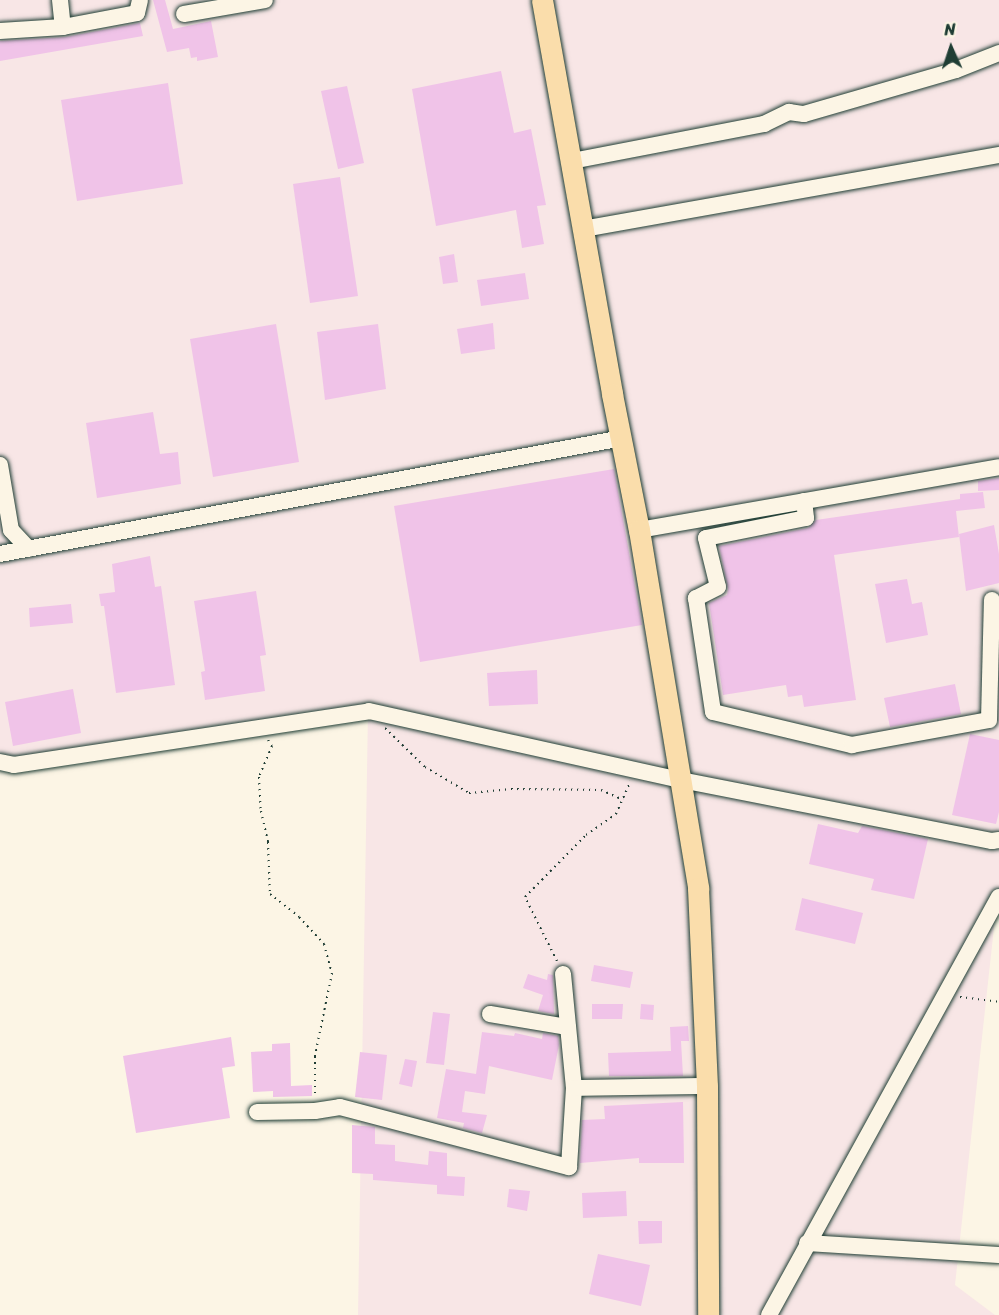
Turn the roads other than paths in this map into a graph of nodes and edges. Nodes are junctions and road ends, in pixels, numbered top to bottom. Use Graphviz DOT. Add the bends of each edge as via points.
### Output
graph roads {
  1 [pos="60,0"];
  2 [pos="140,0"];
  3 [pos="265,0"];
  4 [pos="542,0"];
  5 [pos="184,14"];
  6 [pos="63,27"];
  7 [pos="0,31"];
  8 [pos="999,52"];
  9 [pos="999,156"];
  10 [pos="572,161"];
  11 [pos="583,229"];
  12 [pos="622,438"];
  13 [pos="0,465"];
  14 [pos="999,466"];
  15 [pos="804,501"];
  16 [pos="639,530"];
  17 [pos="29,549"];
  18 [pos="0,554"];
  19 [pos="992,600"];
  20 [pos="0,762"];
  21 [pos="681,780"];
  22 [pos="999,840"];
  23 [pos="998,899"];
  24 [pos="563,974"];
  25 [pos="490,1014"];
  26 [pos="568,1028"];
  27 [pos="707,1086"];
  28 [pos="574,1088"];
  29 [pos="257,1112"];
  30 [pos="807,1243"];
  31 [pos="999,1255"];
  32 [pos="708,1315"];
  33 [pos="769,1315"];
  1 -- 6 [label="street"];
  2 -- 6 [label="street" via="137,13"];
  3 -- 5 [label="street"];
  4 -- 10 [label="main road"];
  6 -- 7 [label="street"];
  8 -- 10 [label="street" via="956,70 804,114 789,112 764,124"];
  9 -- 11 [label="street"];
  10 -- 11 [label="main road"];
  11 -- 12 [label="main road"];
  12 -- 16 [label="main road"];
  12 -- 17 [label="street"];
  13 -- 17 [label="street" via="11,530"];
  14 -- 15 [label="street"];
  15 -- 16 [label="street"];
  15 -- 19 [label="street" via="806,518 706,538 718,587 696,598 713,712 852,745 989,720"];
  16 -- 21 [label="main road"];
  17 -- 18 [label="street"];
  20 -- 21 [label="street" via="14,765 369,711"];
  21 -- 22 [label="street"];
  21 -- 27 [label="main road" via="698,888"];
  23 -- 30 [label="street"];
  24 -- 26 [label="street"];
  25 -- 26 [label="street"];
  26 -- 28 [label="street"];
  27 -- 28 [label="street"];
  27 -- 32 [label="main road"];
  28 -- 29 [label="street" via="569,1167 340,1107 315,1112"];
  30 -- 31 [label="street"];
  30 -- 33 [label="street"];
}
